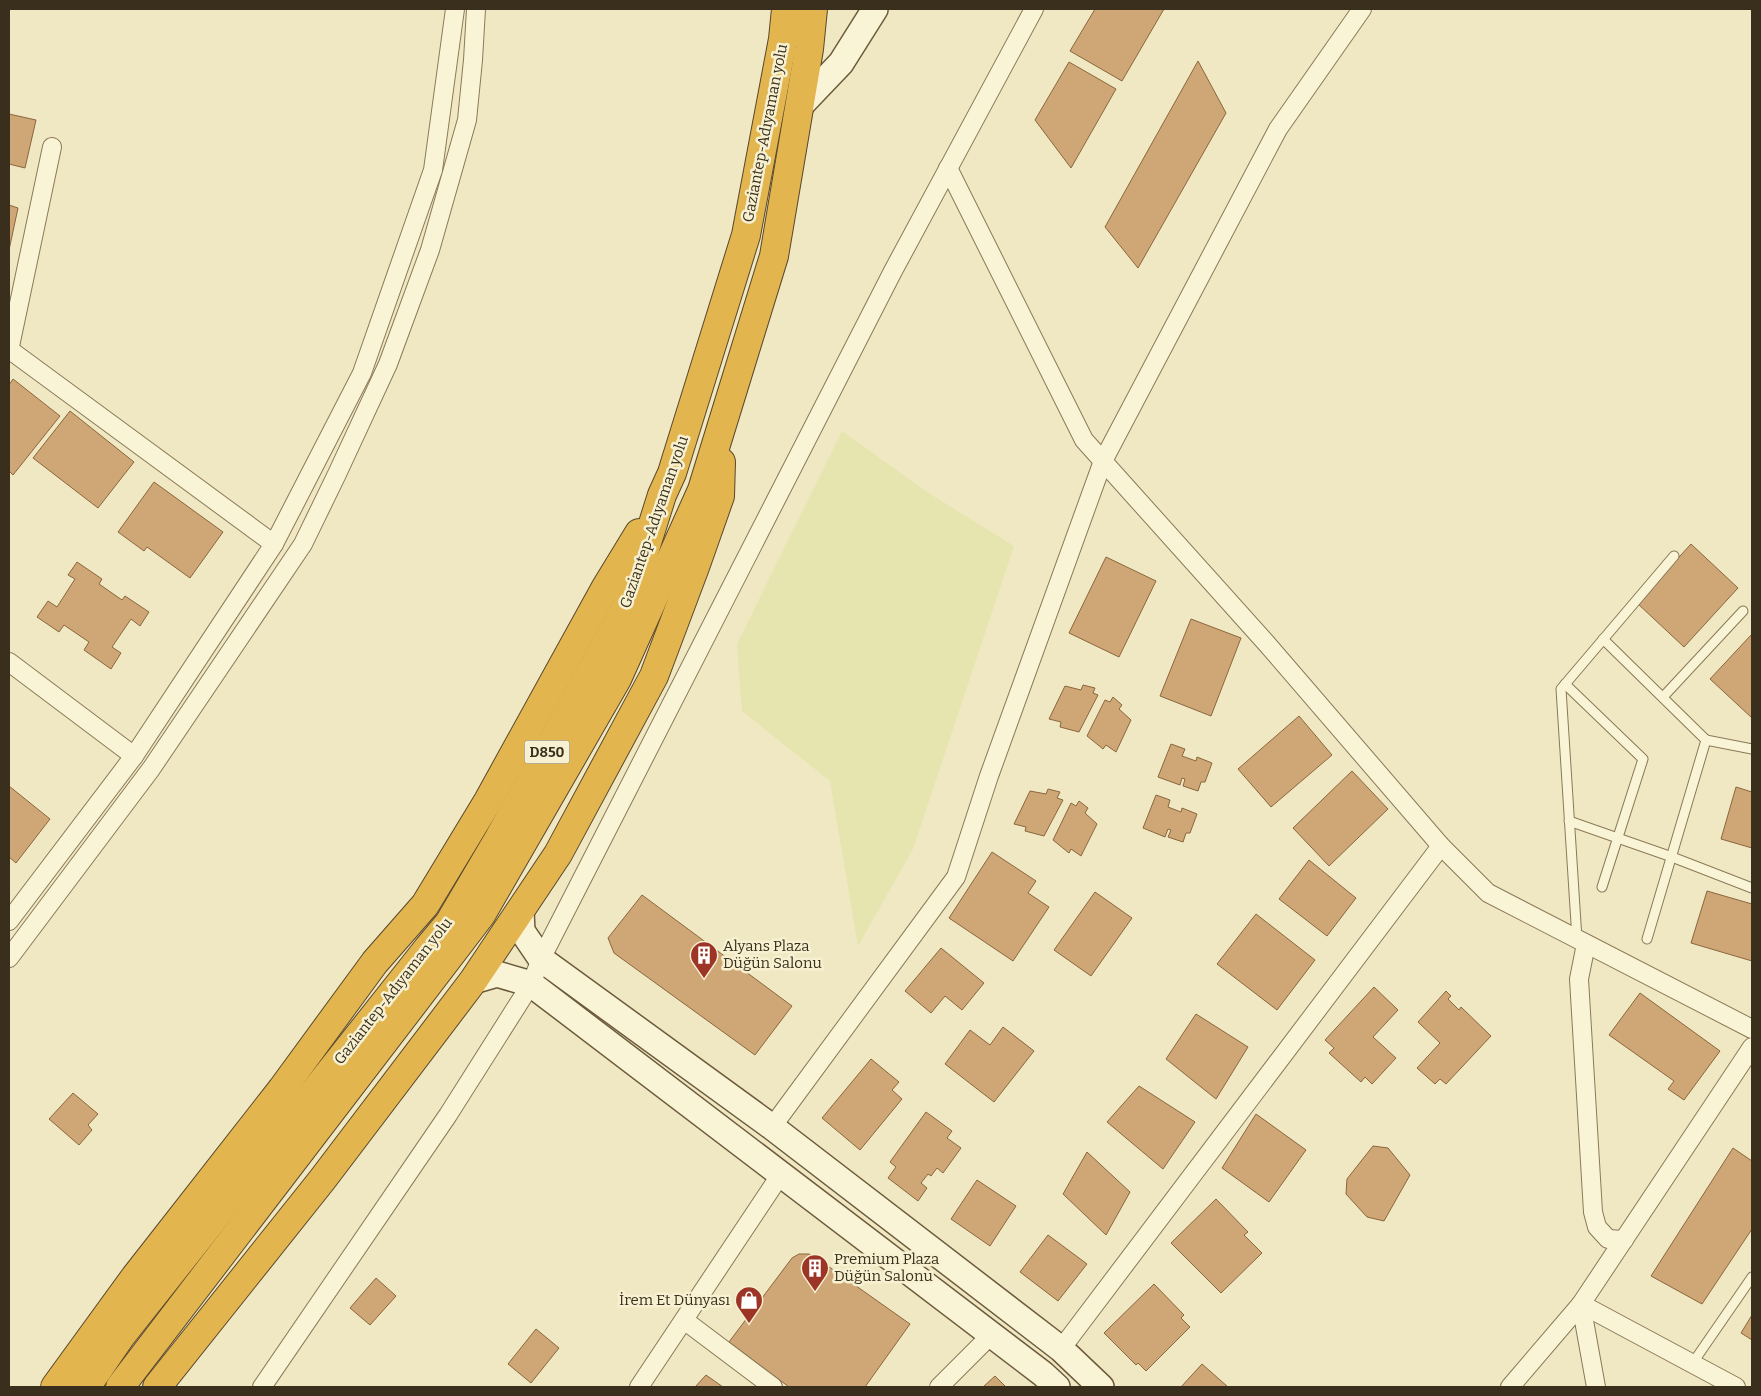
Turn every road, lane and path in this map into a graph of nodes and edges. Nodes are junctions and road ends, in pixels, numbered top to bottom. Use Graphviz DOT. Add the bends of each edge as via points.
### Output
graph roads {
  1 [pos="455,9"];
  2 [pos="476,9"];
  3 [pos="786,9"];
  4 [pos="813,9"];
  5 [pos="875,9"];
  6 [pos="1034,9"];
  7 [pos="1362,9"];
  8 [pos="799,107"];
  9 [pos="52,147"];
  10 [pos="948,168"];
  11 [pos="9,350"];
  12 [pos="722,426"];
  13 [pos="1102,461"];
  14 [pos="662,495"];
  15 [pos="274,544"];
  16 [pos="1674,556"];
  17 [pos="1743,611"];
  18 [pos="1604,639"];
  19 [pos="9,662"];
  20 [pos="1565,684"];
  21 [pos="1663,697"];
  22 [pos="1706,740"];
  23 [pos="1752,749"];
  24 [pos="134,756"];
  25 [pos="1569,821"];
  26 [pos="1618,838"];
  27 [pos="1441,846"];
  28 [pos="1672,857"];
  29 [pos="1602,887"];
  30 [pos="1752,888"];
  31 [pos="521,912"];
  32 [pos="9,921"];
  33 [pos="1647,938"];
  34 [pos="1582,942"];
  35 [pos="9,958"];
  36 [pos="541,959"];
  37 [pos="473,981"];
  38 [pos="531,984"];
  39 [pos="1752,1029"];
  40 [pos="1752,1047"];
  41 [pos="772,1128"];
  42 [pos="781,1174"];
  43 [pos="1624,1240"];
  44 [pos="1752,1277"];
  45 [pos="1582,1304"];
  46 [pos="684,1320"];
  47 [pos="991,1335"];
  48 [pos="1061,1349"];
  49 [pos="1692,1364"];
  50 [pos="163,1383"];
  51 [pos="55,1387"];
  52 [pos="86,1387"];
  53 [pos="120,1387"];
  54 [pos="262,1387"];
  55 [pos="639,1387"];
  56 [pos="773,1387"];
  57 [pos="939,1387"];
  58 [pos="1057,1387"];
  59 [pos="1101,1387"];
  60 [pos="1510,1387"];
  61 [pos="1596,1387"];
  62 [pos="1736,1387"];
  1 -- 15 [label="street" via="433,170 362,373"];
  2 -- 35 [label="street" via="467,120 430,250 388,364 333,483 302,544 152,769"];
  3 -- 14 [label="highway, Gaziantep-Adıyaman yolu / D850" via="746,235 672,473"];
  4 -- 8 [label="highway, Gaziantep-Adıyaman yolu / D850"];
  5 -- 8 [label="street" via="841,63"];
  6 -- 10 [label="street"];
  7 -- 13 [label="street" via="1278,129"];
  8 -- 12 [label="highway, Gaziantep-Adıyaman yolu / D850" via="774,256"];
  9 -- 11 [label="street"];
  10 -- 13 [label="street" via="1084,440"];
  10 -- 36 [label="street"];
  11 -- 15 [label="street"];
  12 -- 31 [label="highway" via="720,496 654,676 558,854"];
  12 -- 53 [label="highway, Gaziantep-Adıyaman yolu / D850" via="702,490 617,679 481,915"];
  13 -- 27 [label="street" via="1267,644"];
  13 -- 41 [label="street" via="956,876"];
  14 -- 51 [label="highway" via="606,587 488,801 424,904 375,962"];
  14 -- 52 [label="highway, Gaziantep-Adıyaman yolu / D850" via="627,606 449,924 121,1336"];
  15 -- 24 [label="street"];
  16 -- 18 [label="lane"];
  17 -- 21 [label="lane"];
  18 -- 20 [label="lane"];
  18 -- 21 [label="lane"];
  19 -- 24 [label="street"];
  20 -- 25 [label="lane" via="1561,689"];
  20 -- 26 [label="lane" via="1642,759"];
  21 -- 22 [label="lane"];
  22 -- 23 [label="lane"];
  22 -- 28 [label="lane"];
  24 -- 32 [label="street"];
  25 -- 26 [label="lane"];
  25 -- 34 [label="lane"];
  26 -- 28 [label="lane"];
  26 -- 29 [label="lane"];
  27 -- 34 [label="street" via="1488,893"];
  27 -- 48 [label="street"];
  28 -- 30 [label="lane"];
  28 -- 33 [label="lane"];
  31 -- 36 [label="street" via="522,931"];
  31 -- 37 [label="highway"];
  34 -- 39 [label="street"];
  34 -- 43 [label="street" via="1579,979 1593,1212 1598,1227 1608,1239"];
  36 -- 38 [label="street"];
  36 -- 41 [label="street"];
  37 -- 38 [label="street" via="497,974"];
  37 -- 50 [label="highway"];
  38 -- 42 [label="street"];
  38 -- 54 [label="street" via="448,1115"];
  40 -- 43 [label="street"];
  41 -- 48 [label="street"];
  42 -- 46 [label="street"];
  42 -- 47 [label="street"];
  43 -- 45 [label="street"];
  44 -- 49 [label="lane"];
  45 -- 49 [label="street"];
  45 -- 60 [label="street"];
  45 -- 61 [label="street"];
  46 -- 55 [label="street"];
  46 -- 56 [label="street"];
  47 -- 57 [label="street"];
  47 -- 58 [label="street"];
  48 -- 59 [label="street"];
  49 -- 62 [label="street"];
}
